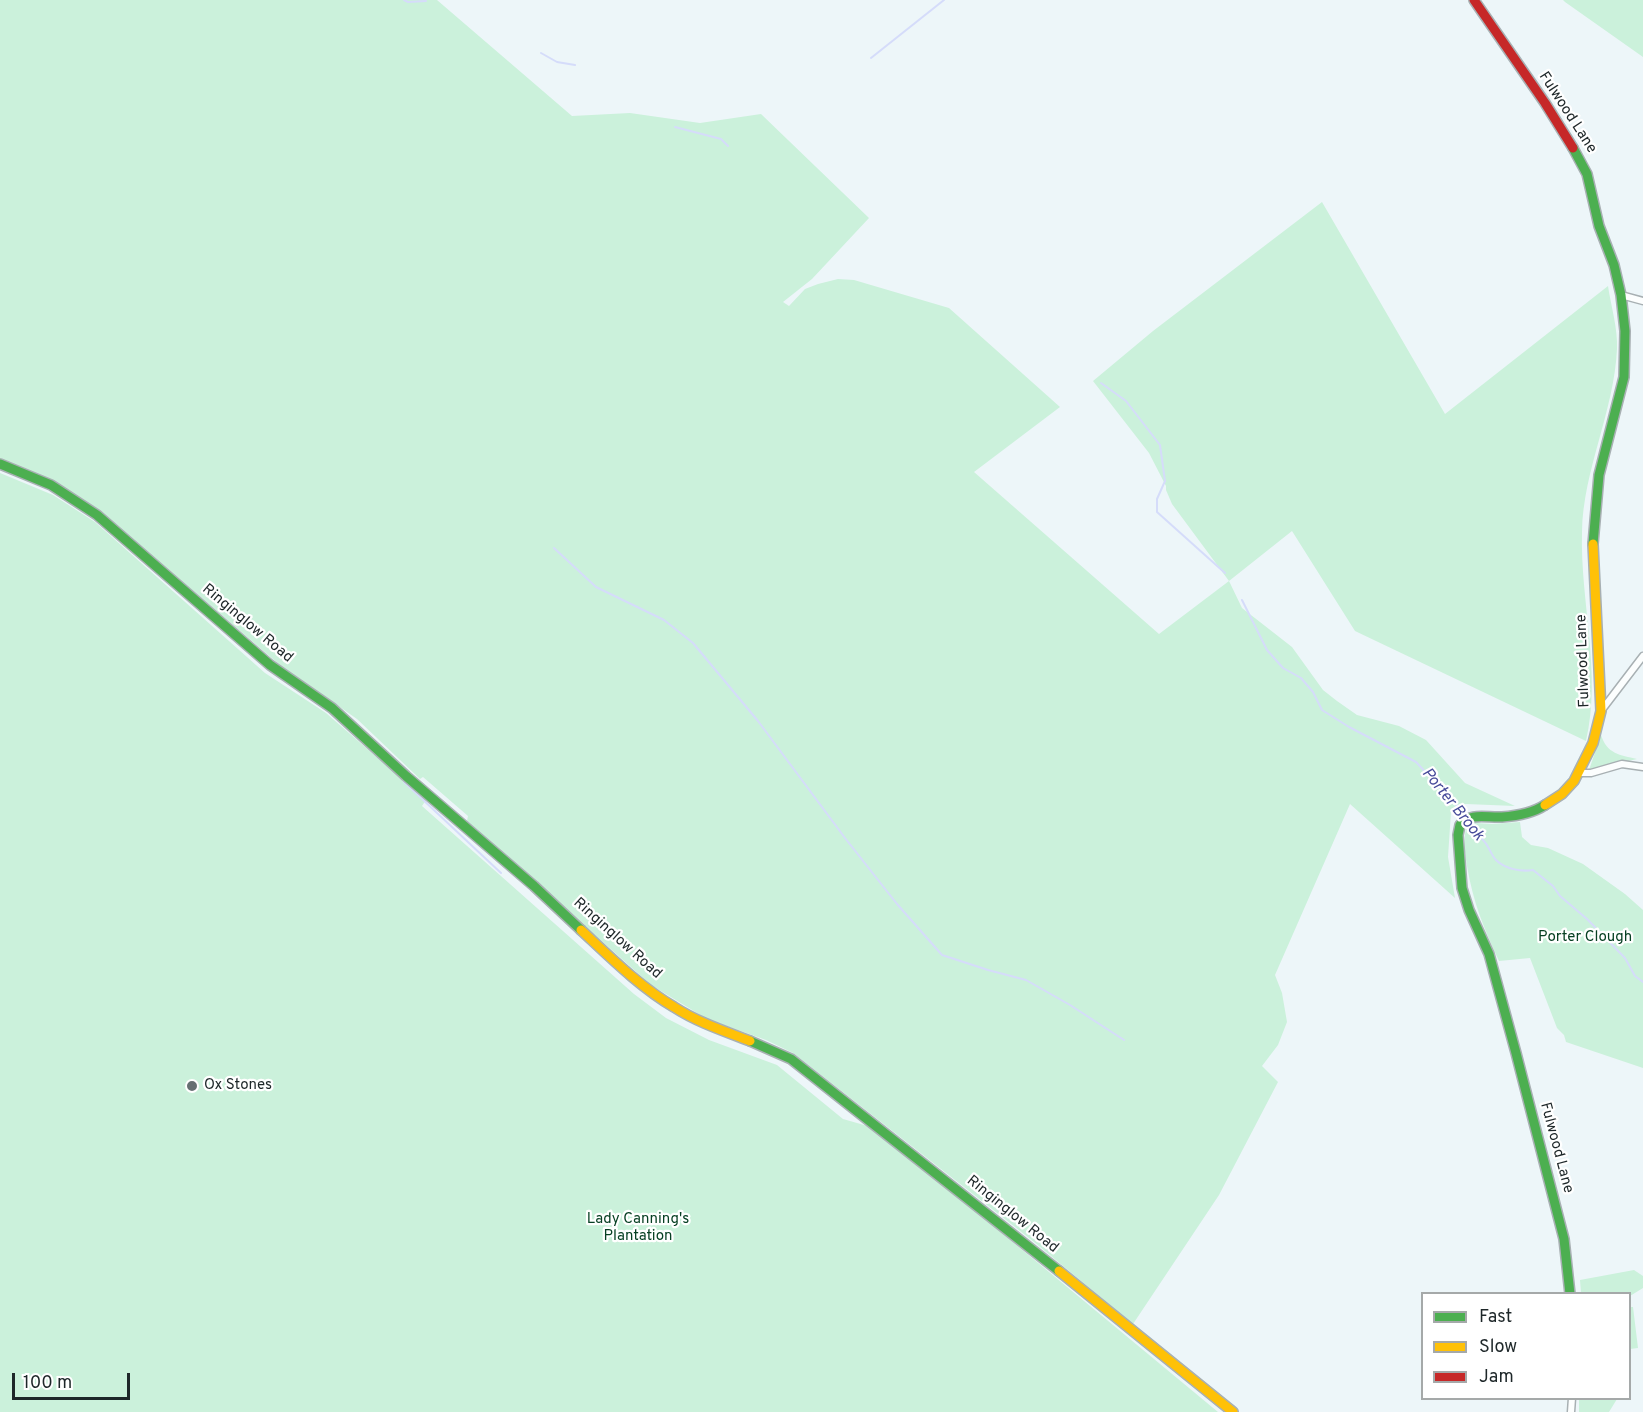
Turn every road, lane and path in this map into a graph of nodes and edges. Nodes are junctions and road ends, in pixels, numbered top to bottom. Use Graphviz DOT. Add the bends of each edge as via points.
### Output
graph roads {
  1 [pos="1474,0"];
  2 [pos="1621,295"];
  3 [pos="1643,301"];
  4 [pos="0,464"];
  5 [pos="1643,657"];
  6 [pos="1602,711"];
  7 [pos="1643,767"];
  8 [pos="1580,773"];
  9 [pos="1570,1292"];
  10 [pos="1233,1412"];
  1 -- 2 [label="street, Fulwood Lane" via="1581,161"];
  2 -- 3 [label="street"];
  2 -- 6 [label="street, Fulwood Lane" via="1624,378 1599,475 1593,540"];
  4 -- 10 [label="street, Ringinglow Road" via="44,482 97,515 270,665 332,708 645,986 673,1007 708,1025 791,1059"];
  5 -- 6 [label="street"];
  6 -- 8 [label="street, Fulwood Lane"];
  7 -- 8 [label="street" via="1622,764"];
  8 -- 9 [label="street, Fulwood Lane" via="1562,794 1536,811 1504,817 1470,817 1460,825 1458,835 1462,888 1489,954 1513,1042 1564,1239"];
}
